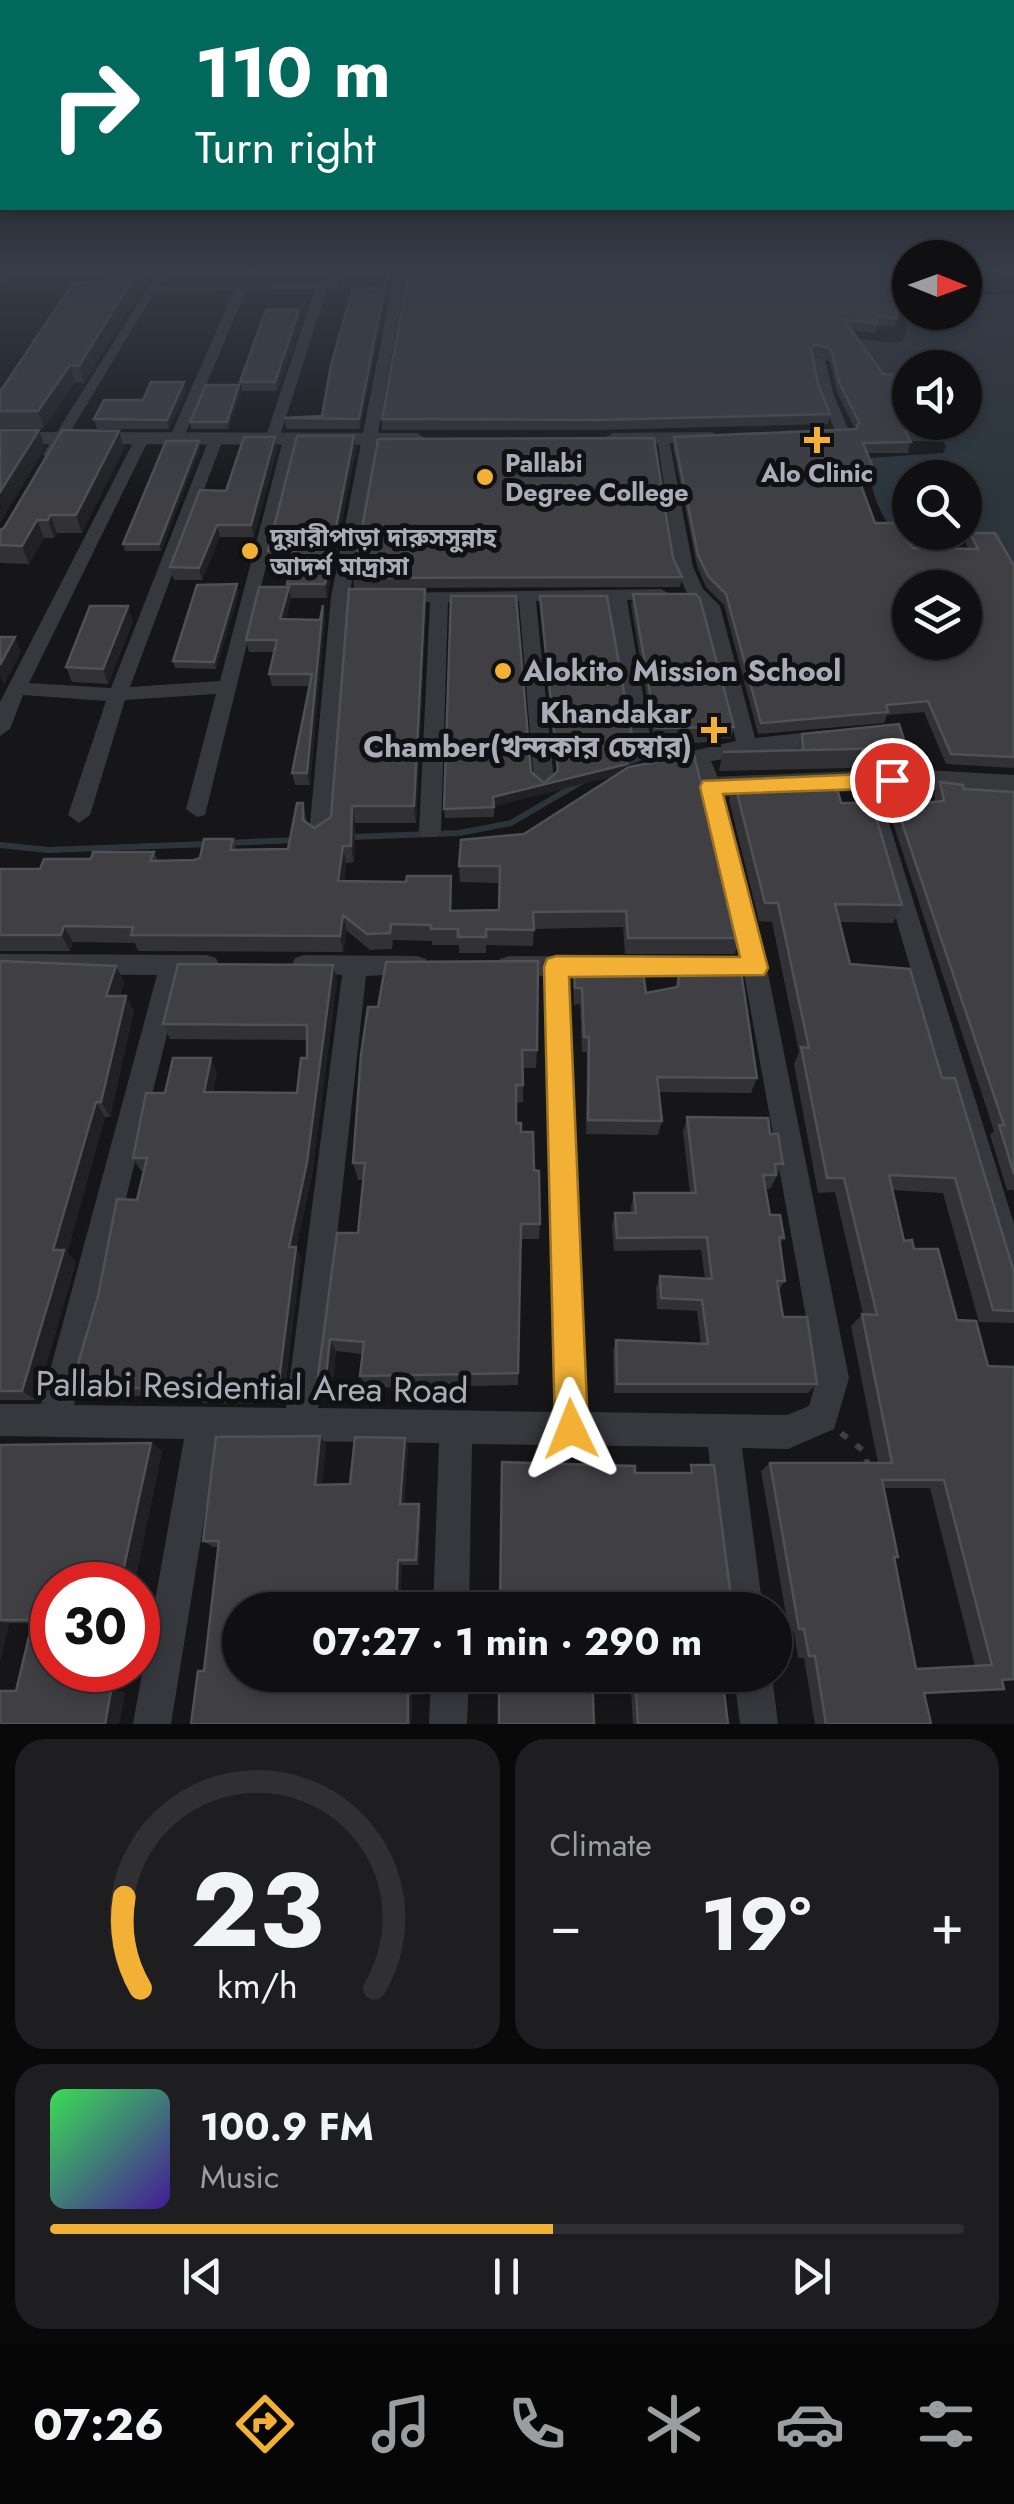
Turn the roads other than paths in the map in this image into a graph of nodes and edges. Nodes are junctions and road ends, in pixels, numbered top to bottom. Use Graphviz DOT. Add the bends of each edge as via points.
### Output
graph roads {
  1 [pos="110,349"];
  2 [pos="215,349"];
  3 [pos="305,349"];
  4 [pos="387,349"];
  5 [pos="818,360"];
  6 [pos="843,433"];
  7 [pos="814,434"];
  8 [pos="736,437"];
  9 [pos="0,438"];
  10 [pos="59,438"];
  11 [pos="142,438"];
  12 [pos="176,439"];
  13 [pos="216,439"];
  14 [pos="281,439"];
  15 [pos="432,439"];
  16 [pos="662,439"];
  17 [pos="366,440"];
  18 [pos="595,440"];
  19 [pos="42,468"];
  20 [pos="618,595"];
  21 [pos="702,596"];
  22 [pos="360,597"];
  23 [pos="380,597"];
  24 [pos="439,597"];
  25 [pos="527,597"];
  26 [pos="340,598"];
  27 [pos="228,687"];
  28 [pos="16,688"];
  29 [pos="118,694"];
  30 [pos="0,729"];
  31 [pos="846,736"];
  32 [pos="641,742"];
  33 [pos="747,746"];
  34 [pos="544,781"];
  35 [pos="866,781"];
  36 [pos="1014,785"];
  37 [pos="711,787"];
  38 [pos="197,809"];
  39 [pos="79,815"];
  40 [pos="430,831"];
  41 [pos="320,834"];
  42 [pos="0,964"];
  43 [pos="172,965"];
  44 [pos="227,965"];
  45 [pos="282,965"];
  46 [pos="355,966"];
  47 [pos="446,966"];
  48 [pos="483,966"];
  49 [pos="556,967"];
  50 [pos="755,968"];
  51 [pos="1014,1274"];
  52 [pos="0,1420"];
  53 [pos="53,1421"];
  54 [pos="203,1424"];
  55 [pos="300,1425"];
  56 [pos="456,1427"];
  57 [pos="571,1429"];
  58 [pos="723,1431"];
  59 [pos="451,1592"];
  60 [pos="743,1592"];
  61 [pos="449,1692"];
  62 [pos="755,1692"];
  63 [pos="152,1724"];
  64 [pos="448,1724"];
  65 [pos="759,1724"];
  1 -- 10 [label="street"];
  2 -- 12 [label="street"];
  3 -- 14 [label="street"];
  4 -- 17 [label="street"];
  5 -- 6 [label="street"];
  6 -- 7 [label="street"];
  8 -- 16 [label="street"];
  9 -- 10 [label="street"];
  10 -- 11 [label="street"];
  10 -- 19 [label="street"];
  11 -- 12 [label="street"];
  11 -- 28 [label="street"];
  12 -- 13 [label="street"];
  13 -- 14 [label="street"];
  13 -- 29 [label="street"];
  14 -- 17 [label="street"];
  14 -- 27 [label="street"];
  15 -- 17 [label="street"];
  16 -- 18 [label="street"];
  16 -- 21 [label="street" via="684,567"];
  17 -- 26 [label="street"];
  20 -- 21 [label="street"];
  20 -- 25 [label="street"];
  20 -- 32 [label="street"];
  21 -- 33 [label="street" via="712,606"];
  22 -- 26 [label="street"];
  23 -- 24 [label="street"];
  24 -- 25 [label="street"];
  24 -- 40 [label="street"];
  25 -- 34 [label="street"];
  26 -- 41 [label="street"];
  27 -- 29 [label="street"];
  27 -- 38 [label="street"];
  28 -- 29 [label="street"];
  28 -- 30 [label="street"];
  29 -- 39 [label="street"];
  31 -- 33 [label="street"];
  33 -- 37 [label="street" via="699,756"];
  35 -- 36 [label="street"];
  35 -- 37 [label="street"];
  35 -- 51 [label="street"];
  37 -- 50 [label="street"];
  42 -- 43 [label="street"];
  43 -- 44 [label="street"];
  43 -- 53 [label="street"];
  45 -- 46 [label="street"];
  46 -- 47 [label="street"];
  46 -- 55 [label="street"];
  48 -- 49 [label="street"];
  49 -- 50 [label="street"];
  49 -- 57 [label="street"];
  50 -- 58 [label="street, Pallabi Residential Area Road" via="833,1378 822,1417 788,1432"];
  52 -- 53 [label="street, Pallabi Residential Area Road"];
  53 -- 54 [label="street, Pallabi Residential Area Road"];
  54 -- 55 [label="street, Pallabi Residential Area Road"];
  54 -- 63 [label="street"];
  55 -- 56 [label="street, Pallabi Residential Area Road"];
  56 -- 57 [label="street, Pallabi Residential Area Road"];
  56 -- 59 [label="street"];
  57 -- 58 [label="street, Pallabi Residential Area Road"];
  58 -- 60 [label="street"];
  61 -- 64 [label="street"];
  62 -- 65 [label="street"];
}
